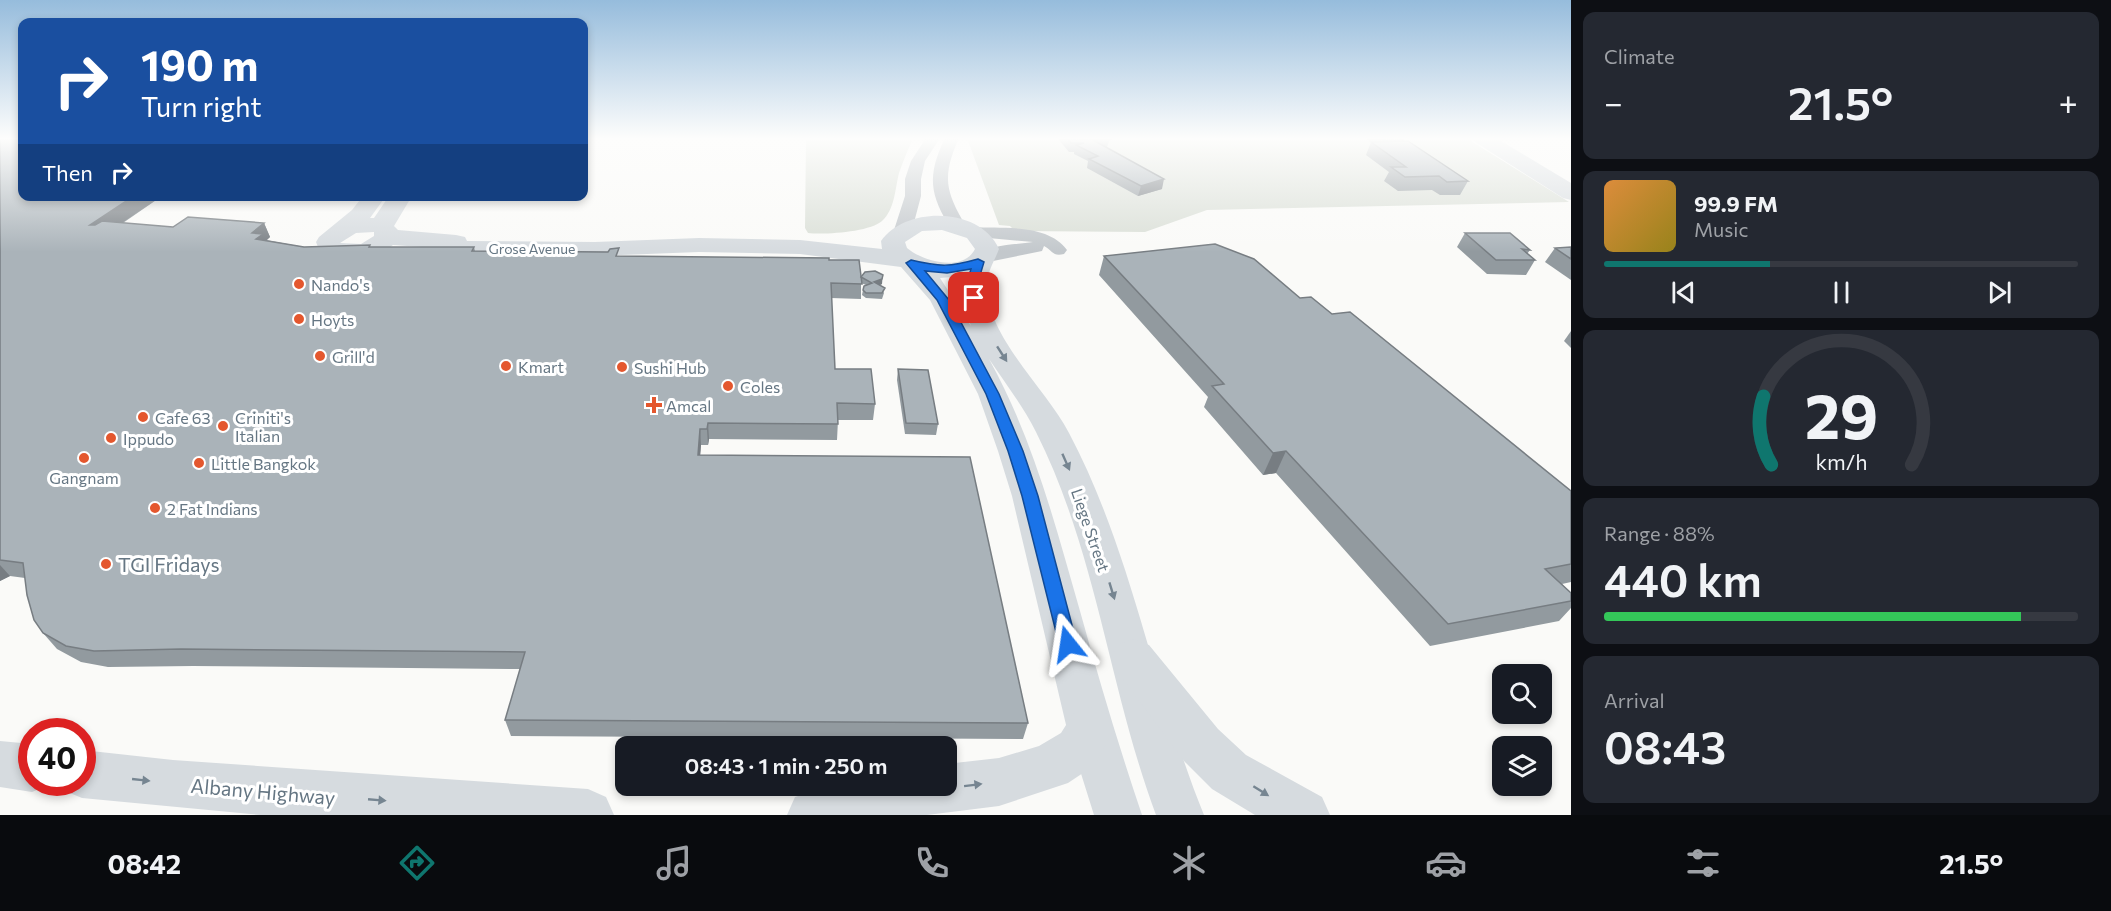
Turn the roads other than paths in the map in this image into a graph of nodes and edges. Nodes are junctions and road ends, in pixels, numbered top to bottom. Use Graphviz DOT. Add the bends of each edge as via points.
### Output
graph roads {
  1 [pos="914,176"];
  2 [pos="941,176"];
  3 [pos="1544,176"];
  4 [pos="1571,193"];
  5 [pos="371,201"];
  6 [pos="398,201"];
  7 [pos="343,230"];
  8 [pos="385,232"];
  9 [pos="699,245"];
  10 [pos="973,245"];
  11 [pos="904,246"];
  12 [pos="366,250"];
  13 [pos="1133,658"];
  14 [pos="1090,729"];
  15 [pos="0,764"];
  16 [pos="18,766"];
  17 [pos="96,775"];
  18 [pos="588,815"];
  19 [pos="813,815"];
  20 [pos="1118,815"];
  21 [pos="1180,815"];
  22 [pos="1304,815"];
  1 -- 11 [label="street"];
  2 -- 10 [label="street" via="940,195"];
  3 -- 4 [label="street"];
  5 -- 7 [label="street"];
  6 -- 8 [label="street" via="387,216"];
  7 -- 8 [label="street, Grose Avenue" via="364,225"];
  7 -- 12 [label="street, Grose Avenue" via="331,237 329,247 343,253"];
  8 -- 9 [label="street, Grose Avenue" via="440,242"];
  8 -- 12 [label="street" via="376,246"];
  9 -- 11 [label="street, Grose Avenue"];
  9 -- 12 [label="street, Grose Avenue"];
  10 -- 11 [label="street" via="924,224"];
  10 -- 11 [label="street" via="965,268 947,270 928,268"];
  10 -- 13 [label="street, Liege Street, one-way" via="974,298 985,328 1051,429 1063,455 1092,526"];
  11 -- 14 [label="street" via="943,300 993,394 1016,451"];
  13 -- 21 [label="street, Liege Street" via="1168,786"];
  13 -- 22 [label="highway, one-way" via="1201,745 1229,772"];
  19 -- 14 [label="highway, one-way" via="914,792 999,782 1051,766 1078,749"];
  14 -- 20 [label="street"];
  15 -- 16 [label="highway"];
  17 -- 18 [label="highway, Albany Highway, one-way"];
}
